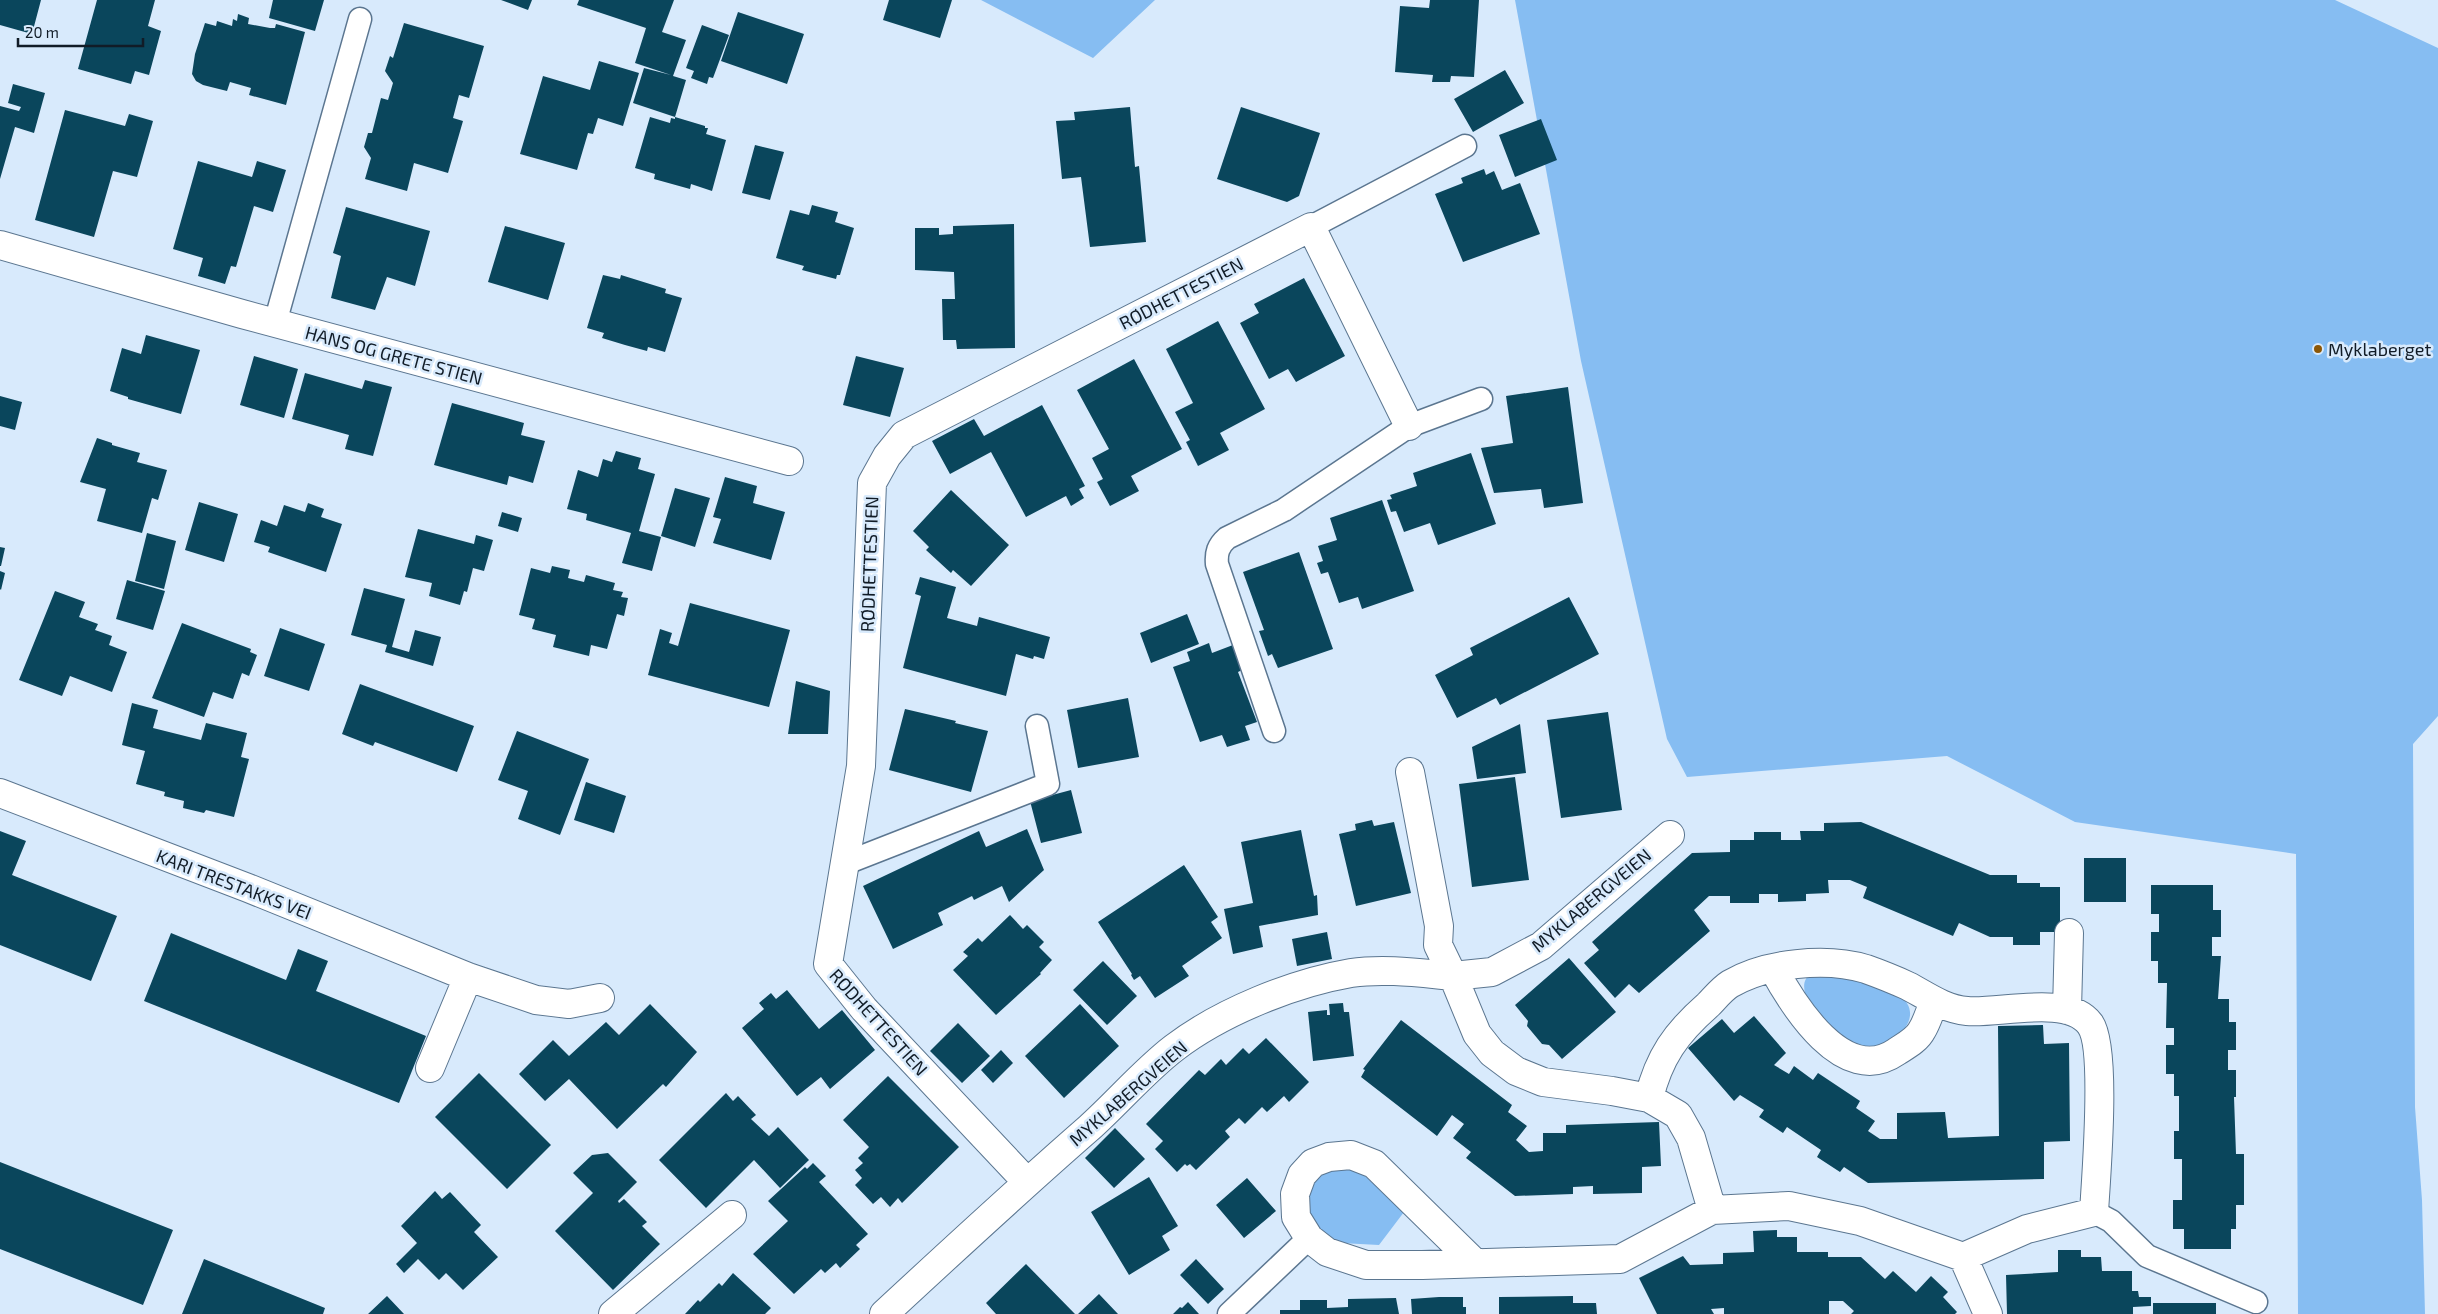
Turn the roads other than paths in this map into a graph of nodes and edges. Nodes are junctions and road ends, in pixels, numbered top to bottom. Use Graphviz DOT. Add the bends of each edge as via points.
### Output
graph roads {
  1 [pos="360,19"];
  2 [pos="1465,146"];
  3 [pos="1311,227"];
  4 [pos="0,245"];
  5 [pos="275,323"];
  6 [pos="1481,399"];
  7 [pos="1409,426"];
  8 [pos="789,461"];
  9 [pos="1038,726"];
  10 [pos="1274,731"];
  11 [pos="1410,772"];
  12 [pos="0,793"];
  13 [pos="1670,835"];
  14 [pos="846,863"];
  15 [pos="2069,933"];
  16 [pos="1773,968"];
  17 [pos="1453,976"];
  18 [pos="468,977"];
  19 [pos="600,998"];
  20 [pos="1934,1002"];
  21 [pos="2067,1010"];
  22 [pos="430,1068"];
  23 [pos="1649,1098"];
  24 [pos="1027,1182"];
  25 [pos="1712,1210"];
  26 [pos="2094,1212"];
  27 [pos="732,1214"];
  28 [pos="1309,1238"];
  29 [pos="1963,1256"];
  30 [pos="1475,1263"];
  31 [pos="2256,1302"];
  32 [pos="613,1314"];
  33 [pos="884,1314"];
  34 [pos="1229,1314"];
  35 [pos="1988,1314"];
  1 -- 5 [label="lane"];
  2 -- 3 [label="lane"];
  3 -- 7 [label="street"];
  3 -- 14 [label="street, RØDHETTESTIEN" via="904,436 886,456 872,483 861,766"];
  4 -- 5 [label="street, HANS OG GRETE STIEN"];
  5 -- 8 [label="street, HANS OG GRETE STIEN"];
  6 -- 7 [label="lane"];
  7 -- 10 [label="lane" via="1284,510 1227,538 1220,545 1217,564"];
  9 -- 14 [label="lane" via="1048,784"];
  11 -- 17 [label="street" via="1439,926 1438,945"];
  12 -- 18 [label="street, KARI TRESTAKKS VEI"];
  13 -- 17 [label="street, MYKLABERGVEIEN" via="1542,946 1492,972"];
  14 -- 24 [label="street, RØDHETTESTIEN" via="828,964 864,1009"];
  15 -- 21 [label="street"];
  16 -- 20 [label="street" via="1824,963 1865,969 1908,986"];
  16 -- 20 [label="street" via="1792,1003 1820,1036 1845,1054 1869,1061 1889,1057 1912,1042 1922,1031"];
  16 -- 23 [label="street" via="1729,984 1686,1024 1667,1050 1654,1076"];
  17 -- 23 [label="street" via="1477,1034 1492,1053 1516,1071 1543,1082"];
  17 -- 24 [label="street, MYKLABERGVEIEN" via="1352,973 1308,983 1217,1021 1174,1048"];
  18 -- 19 [label="street, KARI TRESTAKKS VEI" via="536,1000 569,1004"];
  18 -- 22 [label="street"];
  20 -- 21 [label="street" via="1966,1011"];
  21 -- 26 [label="street" via="2084,1017 2092,1026 2098,1047"];
  23 -- 25 [label="street" via="1678,1114 1691,1138"];
  24 -- 33 [label="street, MYKLABERGVEIEN"];
  25 -- 29 [label="street" via="1790,1206 1860,1221"];
  25 -- 30 [label="street" via="1620,1259"];
  26 -- 29 [label="street" via="2027,1229"];
  26 -- 31 [label="lane" via="2111,1221 2147,1256"];
  27 -- 32 [label="street"];
  28 -- 30 [label="street" via="1327,1252 1366,1265"];
  28 -- 30 [label="street" via="1296,1217 1295,1194 1302,1175 1313,1164 1329,1156 1351,1155 1374,1164"];
  28 -- 34 [label="lane"];
  29 -- 35 [label="street"];
}
